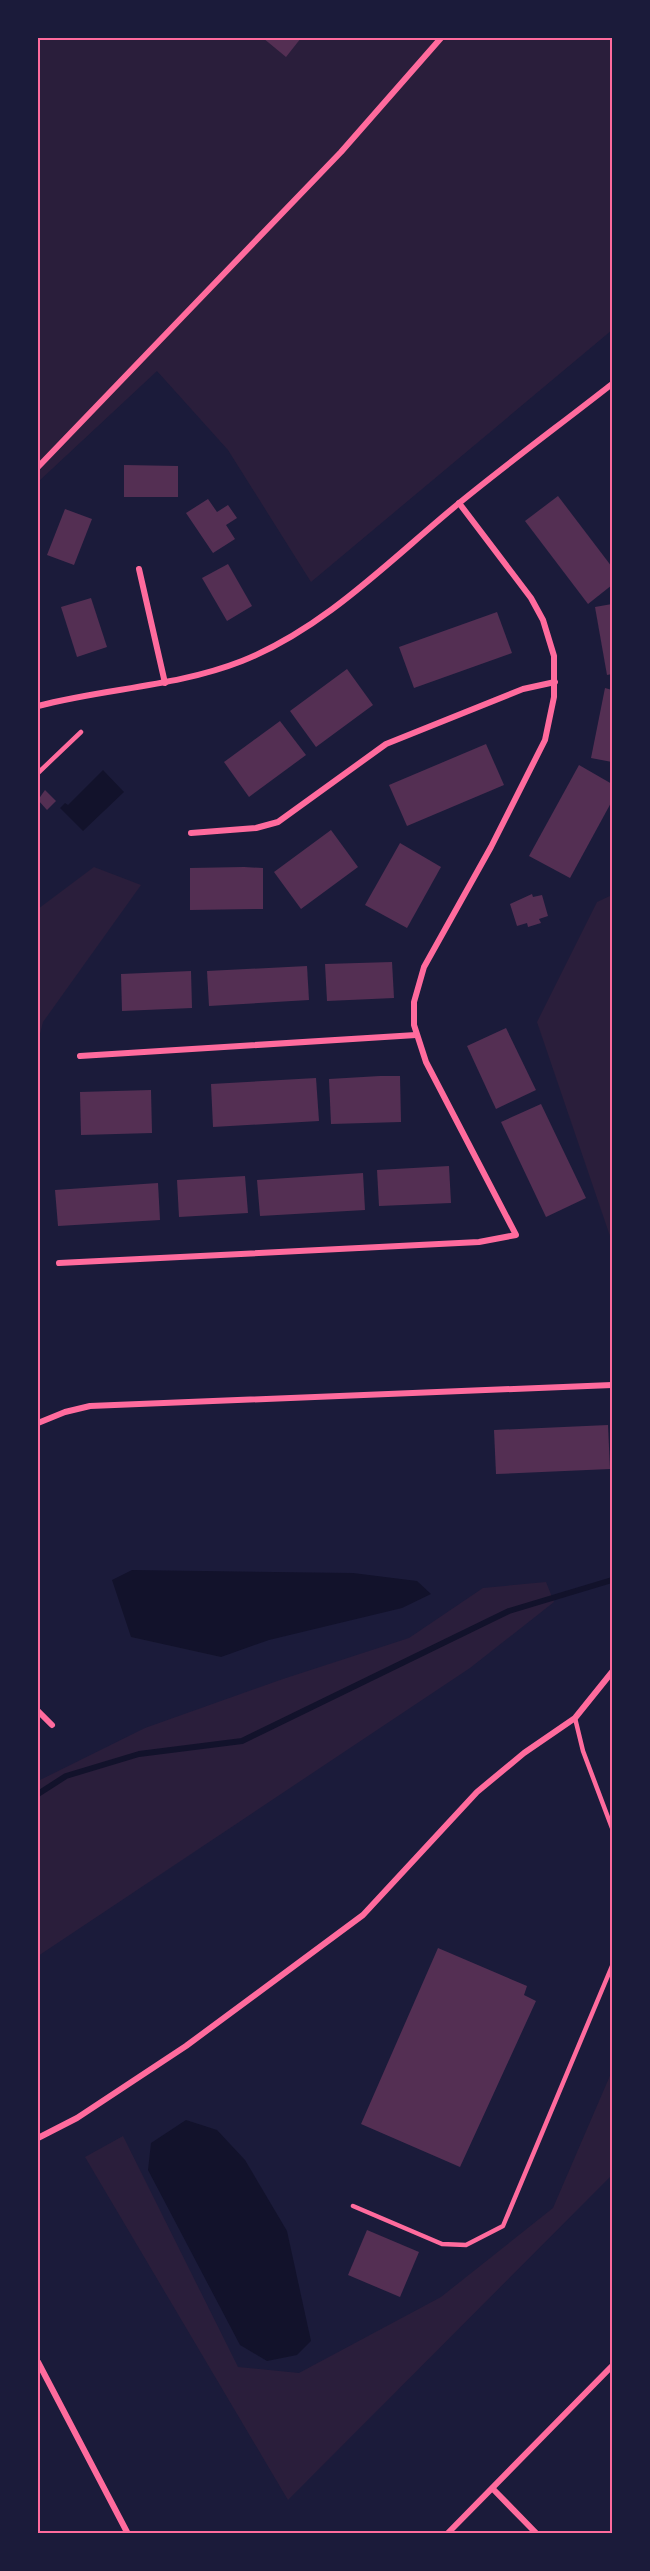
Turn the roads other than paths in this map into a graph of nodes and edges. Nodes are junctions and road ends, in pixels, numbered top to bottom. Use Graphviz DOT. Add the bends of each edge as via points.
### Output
graph roads {
  1 [pos="441,38"];
  2 [pos="612,384"];
  3 [pos="38,467"];
  4 [pos="459,503"];
  5 [pos="139,569"];
  6 [pos="555,682"];
  7 [pos="165,683"];
  8 [pos="38,706"];
  9 [pos="81,732"];
  10 [pos="38,773"];
  11 [pos="191,833"];
  12 [pos="416,1035"];
  13 [pos="80,1056"];
  14 [pos="59,1263"];
  15 [pos="612,1385"];
  16 [pos="38,1423"];
  17 [pos="612,1672"];
  18 [pos="38,1711"];
  19 [pos="575,1718"];
  20 [pos="52,1725"];
  21 [pos="612,1828"];
  22 [pos="612,1966"];
  23 [pos="38,2138"];
  24 [pos="352,2206"];
  25 [pos="38,2362"];
  26 [pos="612,2366"];
  27 [pos="493,2489"];
  28 [pos="128,2534"];
  29 [pos="447,2534"];
  30 [pos="537,2534"];
  1 -- 3 [label="street" via="341,152"];
  2 -- 4 [label="street"];
  4 -- 6 [label="street" via="531,598 543,620 554,656"];
  4 -- 7 [label="street" via="358,588 288,639 241,661"];
  5 -- 7 [label="street"];
  6 -- 11 [label="street" via="523,689 386,744 278,822 256,828"];
  6 -- 12 [label="street" via="545,740 418,982 414,1002"];
  7 -- 8 [label="street"];
  9 -- 10 [label="lane"];
  12 -- 13 [label="street"];
  12 -- 14 [label="street" via="426,1062 516,1235 479,1242"];
  15 -- 16 [label="street" via="90,1406"];
  17 -- 19 [label="street"];
  18 -- 20 [label="street"];
  19 -- 21 [label="lane"];
  19 -- 23 [label="street" via="477,1792 363,1915 186,2046 77,2118"];
  22 -- 24 [label="lane" via="503,2226 466,2245 442,2244"];
  25 -- 28 [label="street"];
  26 -- 27 [label="street"];
  27 -- 29 [label="street"];
  27 -- 30 [label="street"];
}
